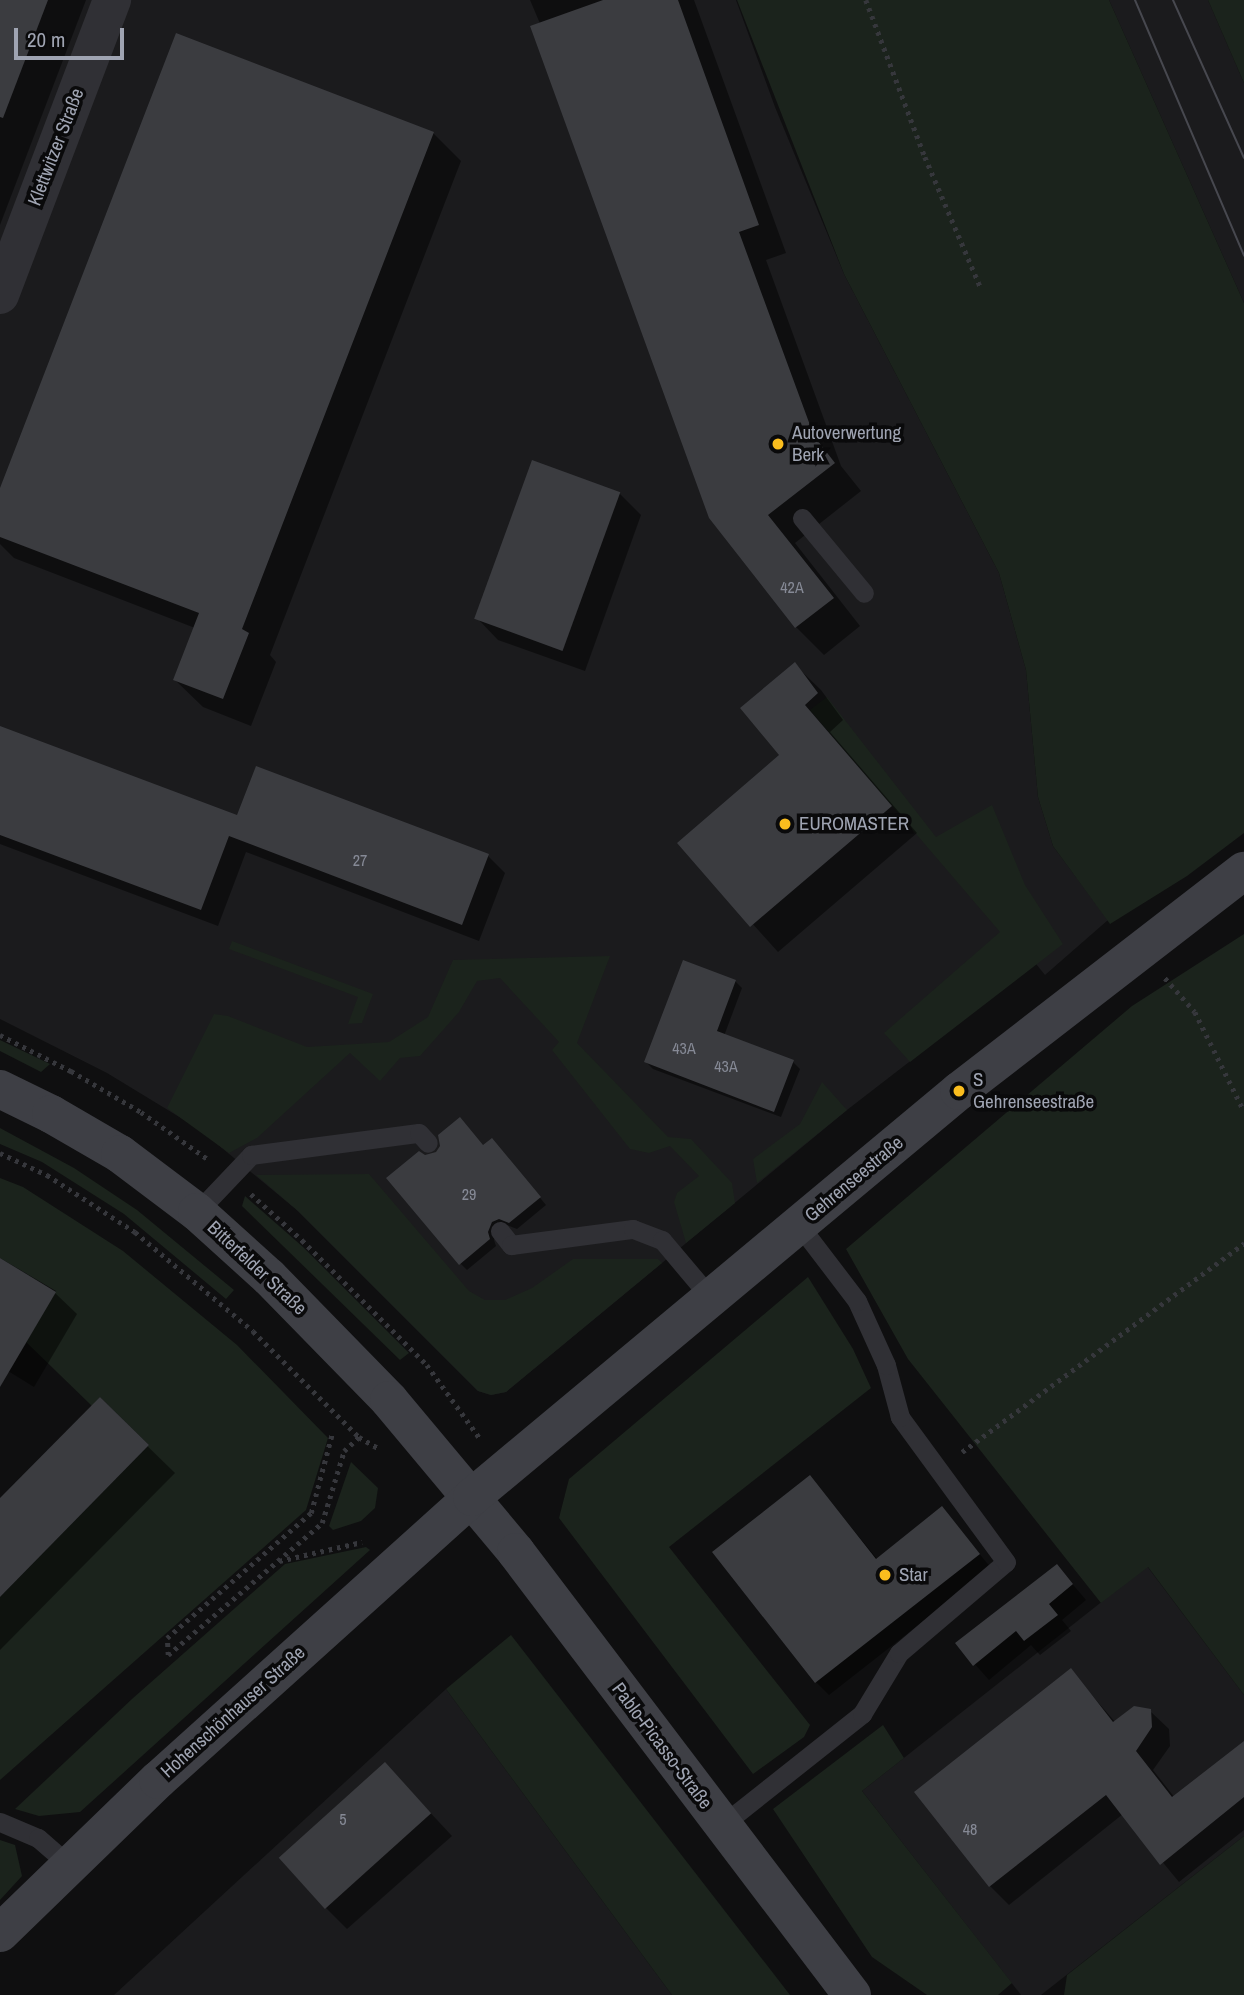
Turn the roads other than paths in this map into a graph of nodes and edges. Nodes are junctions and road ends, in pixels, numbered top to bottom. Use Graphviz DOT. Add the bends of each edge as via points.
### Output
graph roads {
  1 [pos="112,0"];
  2 [pos="0,295"];
  3 [pos="802,518"];
  4 [pos="864,593"];
  5 [pos="1244,871"];
  6 [pos="0,1089"];
  7 [pos="428,1143"];
  8 [pos="197,1212"];
  9 [pos="799,1225"];
  10 [pos="500,1231"];
  11 [pos="710,1297"];
  12 [pos="472,1497"];
  13 [pos="0,1822"];
  14 [pos="722,1825"];
  15 [pos="69,1865"];
  16 [pos="0,1933"];
  17 [pos="852,1995"];
  1 -- 2 [label="street, Klettwitzer Straße"];
  3 -- 4 [label="lane"];
  5 -- 9 [label="main road, Gehrenseestraße" via="959,1091"];
  6 -- 8 [label="main road, Bitterfelder Straße" via="110,1148"];
  7 -- 8 [label="lane" via="419,1133 251,1155"];
  8 -- 12 [label="main road, Bitterfelder Straße" via="269,1277 380,1390"];
  9 -- 11 [label="main road, Gehrenseestraße"];
  9 -- 14 [label="lane" via="858,1301 886,1365 900,1417 1006,1562 899,1653 862,1714"];
  10 -- 11 [label="lane" via="511,1245 633,1229 662,1240"];
  11 -- 12 [label="main road, Gehrenseestraße"];
  12 -- 14 [label="main road, Pablo-Picasso-Straße"];
  12 -- 15 [label="main road, Hohenschönhauser Straße"];
  13 -- 15 [label="lane" via="38,1838"];
  14 -- 17 [label="main road, Pablo-Picasso-Straße"];
  15 -- 16 [label="main road, Hohenschönhauser Straße"];
}
